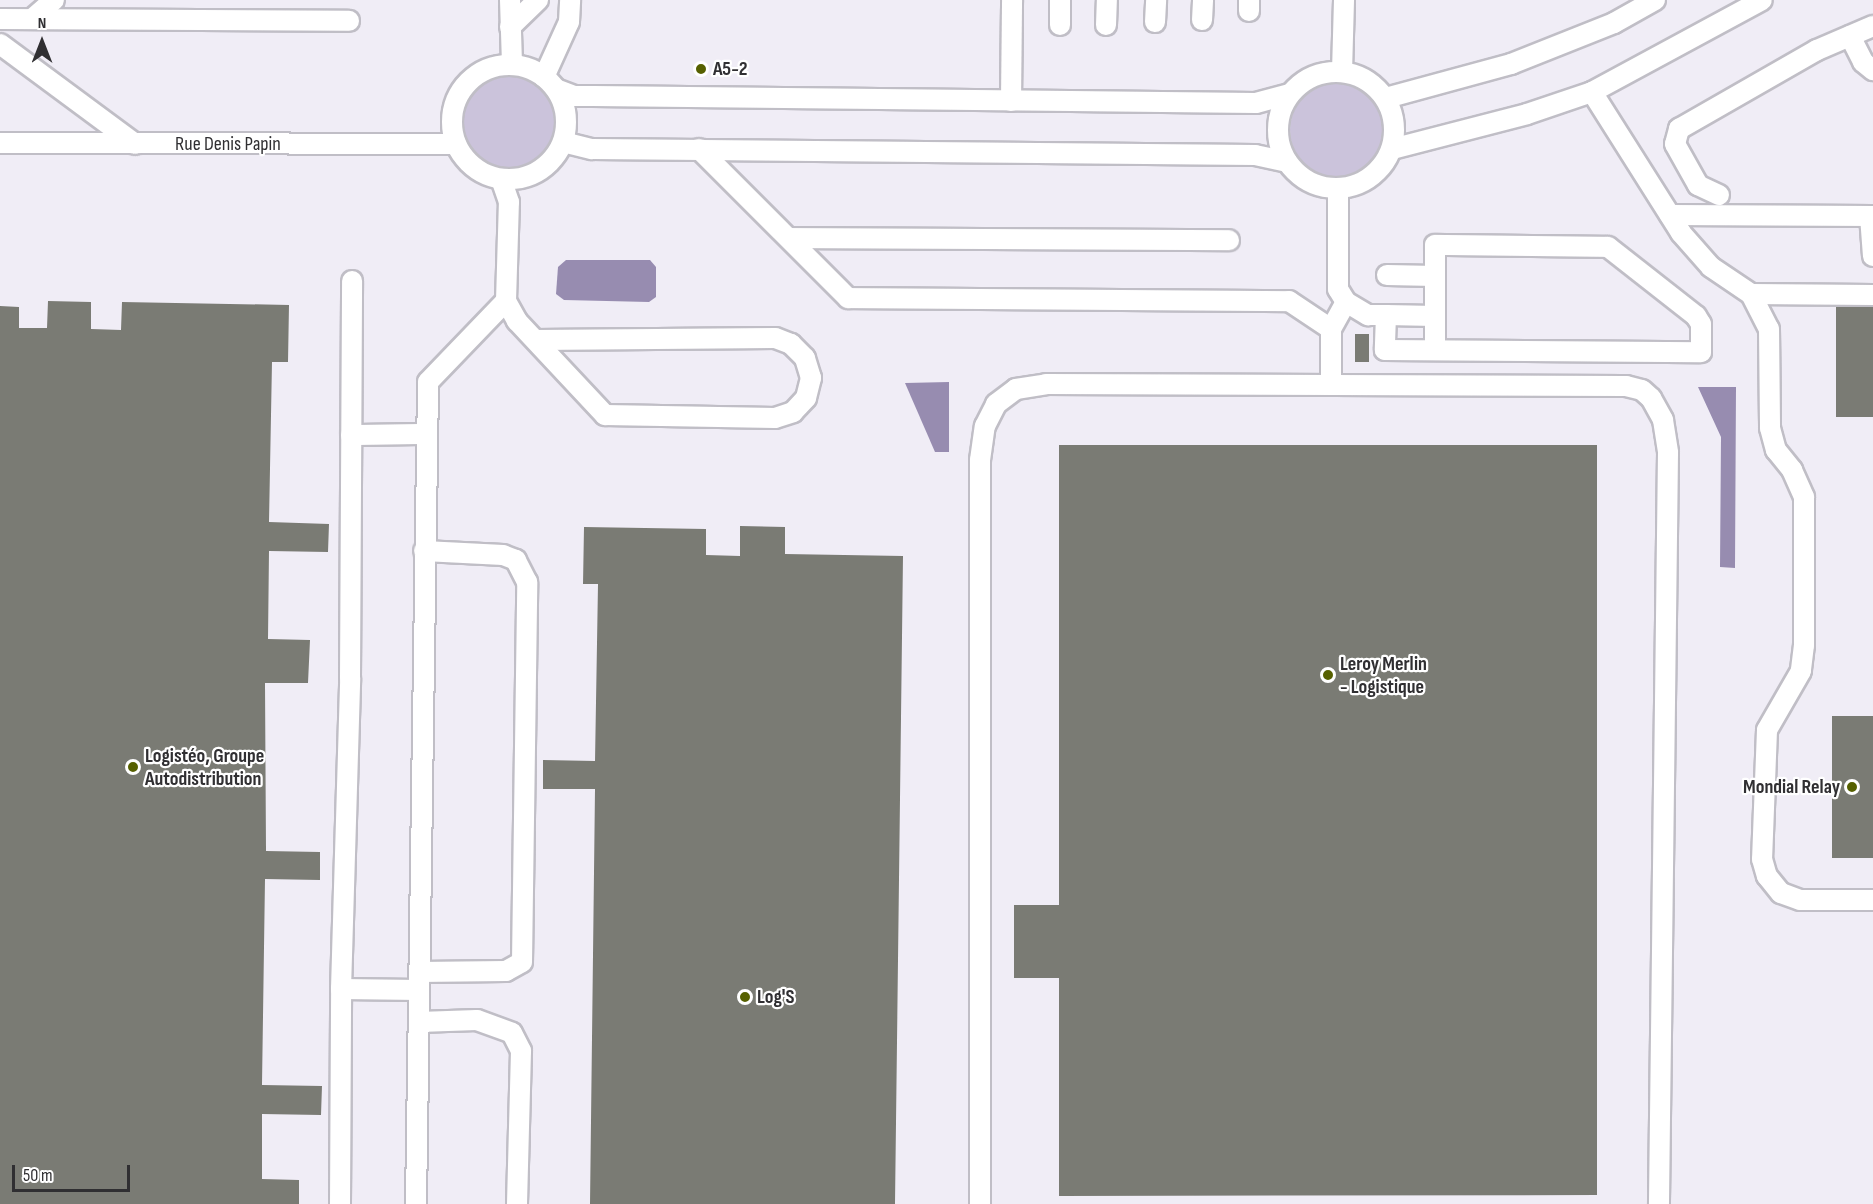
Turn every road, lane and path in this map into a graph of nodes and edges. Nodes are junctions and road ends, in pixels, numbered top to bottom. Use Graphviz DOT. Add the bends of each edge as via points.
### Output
graph roads {
  1 [pos="54,0"];
  2 [pos="510,0"];
  3 [pos="538,0"];
  4 [pos="570,0"];
  5 [pos="1012,0"];
  6 [pos="1060,0"];
  7 [pos="1107,0"];
  8 [pos="1156,0"];
  9 [pos="1203,0"];
  10 [pos="1344,0"];
  11 [pos="1655,0"];
  12 [pos="1762,0"];
  13 [pos="0,19"];
  14 [pos="32,19"];
  15 [pos="1202,20"];
  16 [pos="349,21"];
  17 [pos="1155,21"];
  18 [pos="1060,25"];
  19 [pos="1106,25"];
  20 [pos="1873,26"];
  21 [pos="510,27"];
  22 [pos="1850,36"];
  23 [pos="0,44"];
  24 [pos="512,65"];
  25 [pos="1873,70"];
  26 [pos="1342,72"];
  27 [pos="550,83"];
  28 [pos="1592,92"];
  29 [pos="1290,94"];
  30 [pos="1386,98"];
  31 [pos="1011,101"];
  32 [pos="563,142"];
  33 [pos="0,143"];
  34 [pos="135,144"];
  35 [pos="456,144"];
  36 [pos="1392,148"];
  37 [pos="699,149"];
  38 [pos="1287,162"];
  39 [pos="501,179"];
  40 [pos="1338,188"];
  41 [pos="1719,195"];
  42 [pos="1670,215"];
  43 [pos="1872,216"];
  44 [pos="790,238"];
  45 [pos="1229,240"];
  46 [pos="1873,256"];
  47 [pos="1387,275"];
  48 [pos="1435,276"];
  49 [pos="352,281"];
  50 [pos="1751,294"];
  51 [pos="1873,295"];
  52 [pos="506,301"];
  53 [pos="1346,302"];
  54 [pos="1386,315"];
  55 [pos="1435,316"];
  56 [pos="1331,328"];
  57 [pos="537,340"];
  58 [pos="1435,350"];
  59 [pos="1331,386"];
  60 [pos="426,434"];
  61 [pos="351,435"];
  62 [pos="424,551"];
  63 [pos="1873,900"];
  64 [pos="419,981"];
  65 [pos="341,989"];
  66 [pos="419,1022"];
  67 [pos="340,1204"];
  68 [pos="416,1204"];
  69 [pos="517,1204"];
  70 [pos="980,1204"];
  71 [pos="1659,1204"];
  1 -- 14 [label="street"];
  2 -- 21 [label="street"];
  3 -- 21 [label="street"];
  4 -- 27 [label="street" via="569,22"];
  5 -- 31 [label="street"];
  6 -- 18 [label="street"];
  7 -- 19 [label="street"];
  8 -- 17 [label="street"];
  9 -- 15 [label="street"];
  10 -- 26 [label="street"];
  11 -- 30 [label="street" via="1614,23 1511,64"];
  12 -- 28 [label="street"];
  13 -- 14 [label="street"];
  14 -- 16 [label="street"];
  20 -- 22 [label="street"];
  21 -- 24 [label="street"];
  22 -- 25 [label="street" via="1863,62"];
  22 -- 41 [label="street" via="1679,129 1675,144 1698,185"];
  23 -- 34 [label="street"];
  24 -- 27 [label="street"];
  24 -- 35 [label="street" via="493,67 476,75 462,89 454,106"];
  26 -- 29 [label="street" via="1314,77"];
  26 -- 30 [label="street" via="1359,76"];
  27 -- 31 [label="street" via="593,96"];
  27 -- 32 [label="street" via="565,106"];
  28 -- 36 [label="street" via="1527,114"];
  28 -- 42 [label="street"];
  29 -- 31 [label="street" via="1256,103"];
  29 -- 38 [label="street" via="1278,127"];
  30 -- 36 [label="street" via="1393,114"];
  32 -- 37 [label="street" via="592,149"];
  32 -- 39 [label="street" via="554,159 539,172"];
  33 -- 34 [label="street, Rue Denis Papin"];
  34 -- 35 [label="street, Rue Denis Papin"];
  35 -- 39 [label="street" via="466,161 482,173"];
  36 -- 40 [label="street" via="1371,177"];
  37 -- 38 [label="street" via="1255,155"];
  37 -- 44 [label="street"];
  38 -- 40 [label="street" via="1309,182"];
  39 -- 52 [label="street" via="508,202"];
  40 -- 53 [label="street" via="1338,289"];
  42 -- 43 [label="street"];
  42 -- 50 [label="street" via="1711,267"];
  43 -- 46 [label="street"];
  44 -- 45 [label="street"];
  44 -- 56 [label="street" via="849,298 1289,301"];
  47 -- 48 [label="street"];
  48 -- 55 [label="street"];
  48 -- 58 [label="street" via="1435,245 1608,247 1696,316 1701,324 1701,352"];
  49 -- 61 [label="street"];
  50 -- 51 [label="street"];
  50 -- 63 [label="street" via="1769,329 1770,428 1776,450 1792,470 1804,497 1801,671 1767,730 1762,859 1767,876 1781,892 1800,900"];
  52 -- 57 [label="street" via="518,321"];
  52 -- 60 [label="street" via="428,382"];
  53 -- 54 [label="street" via="1368,315"];
  53 -- 56 [label="street"];
  54 -- 55 [label="street"];
  54 -- 58 [label="street" via="1385,350"];
  55 -- 58 [label="street"];
  56 -- 59 [label="street"];
  57 -- 57 [label="street" via="604,415 776,418 792,412 806,398 811,378 805,358 791,344 775,338"];
  59 -- 70 [label="street" via="1046,384 1016,389 996,405 985,426 980,460"];
  59 -- 71 [label="street" via="1626,387 1642,390 1651,398 1663,420 1668,465"];
  60 -- 61 [label="street"];
  60 -- 62 [label="street"];
  61 -- 65 [label="street" via="350,678"];
  62 -- 64 [label="street"];
  62 -- 64 [label="street" via="503,555 516,560 527,582 522,962 506,971"];
  64 -- 65 [label="street"];
  64 -- 66 [label="street"];
  65 -- 67 [label="street"];
  66 -- 68 [label="street"];
  66 -- 69 [label="street" via="477,1020 512,1033 521,1051"];
}
